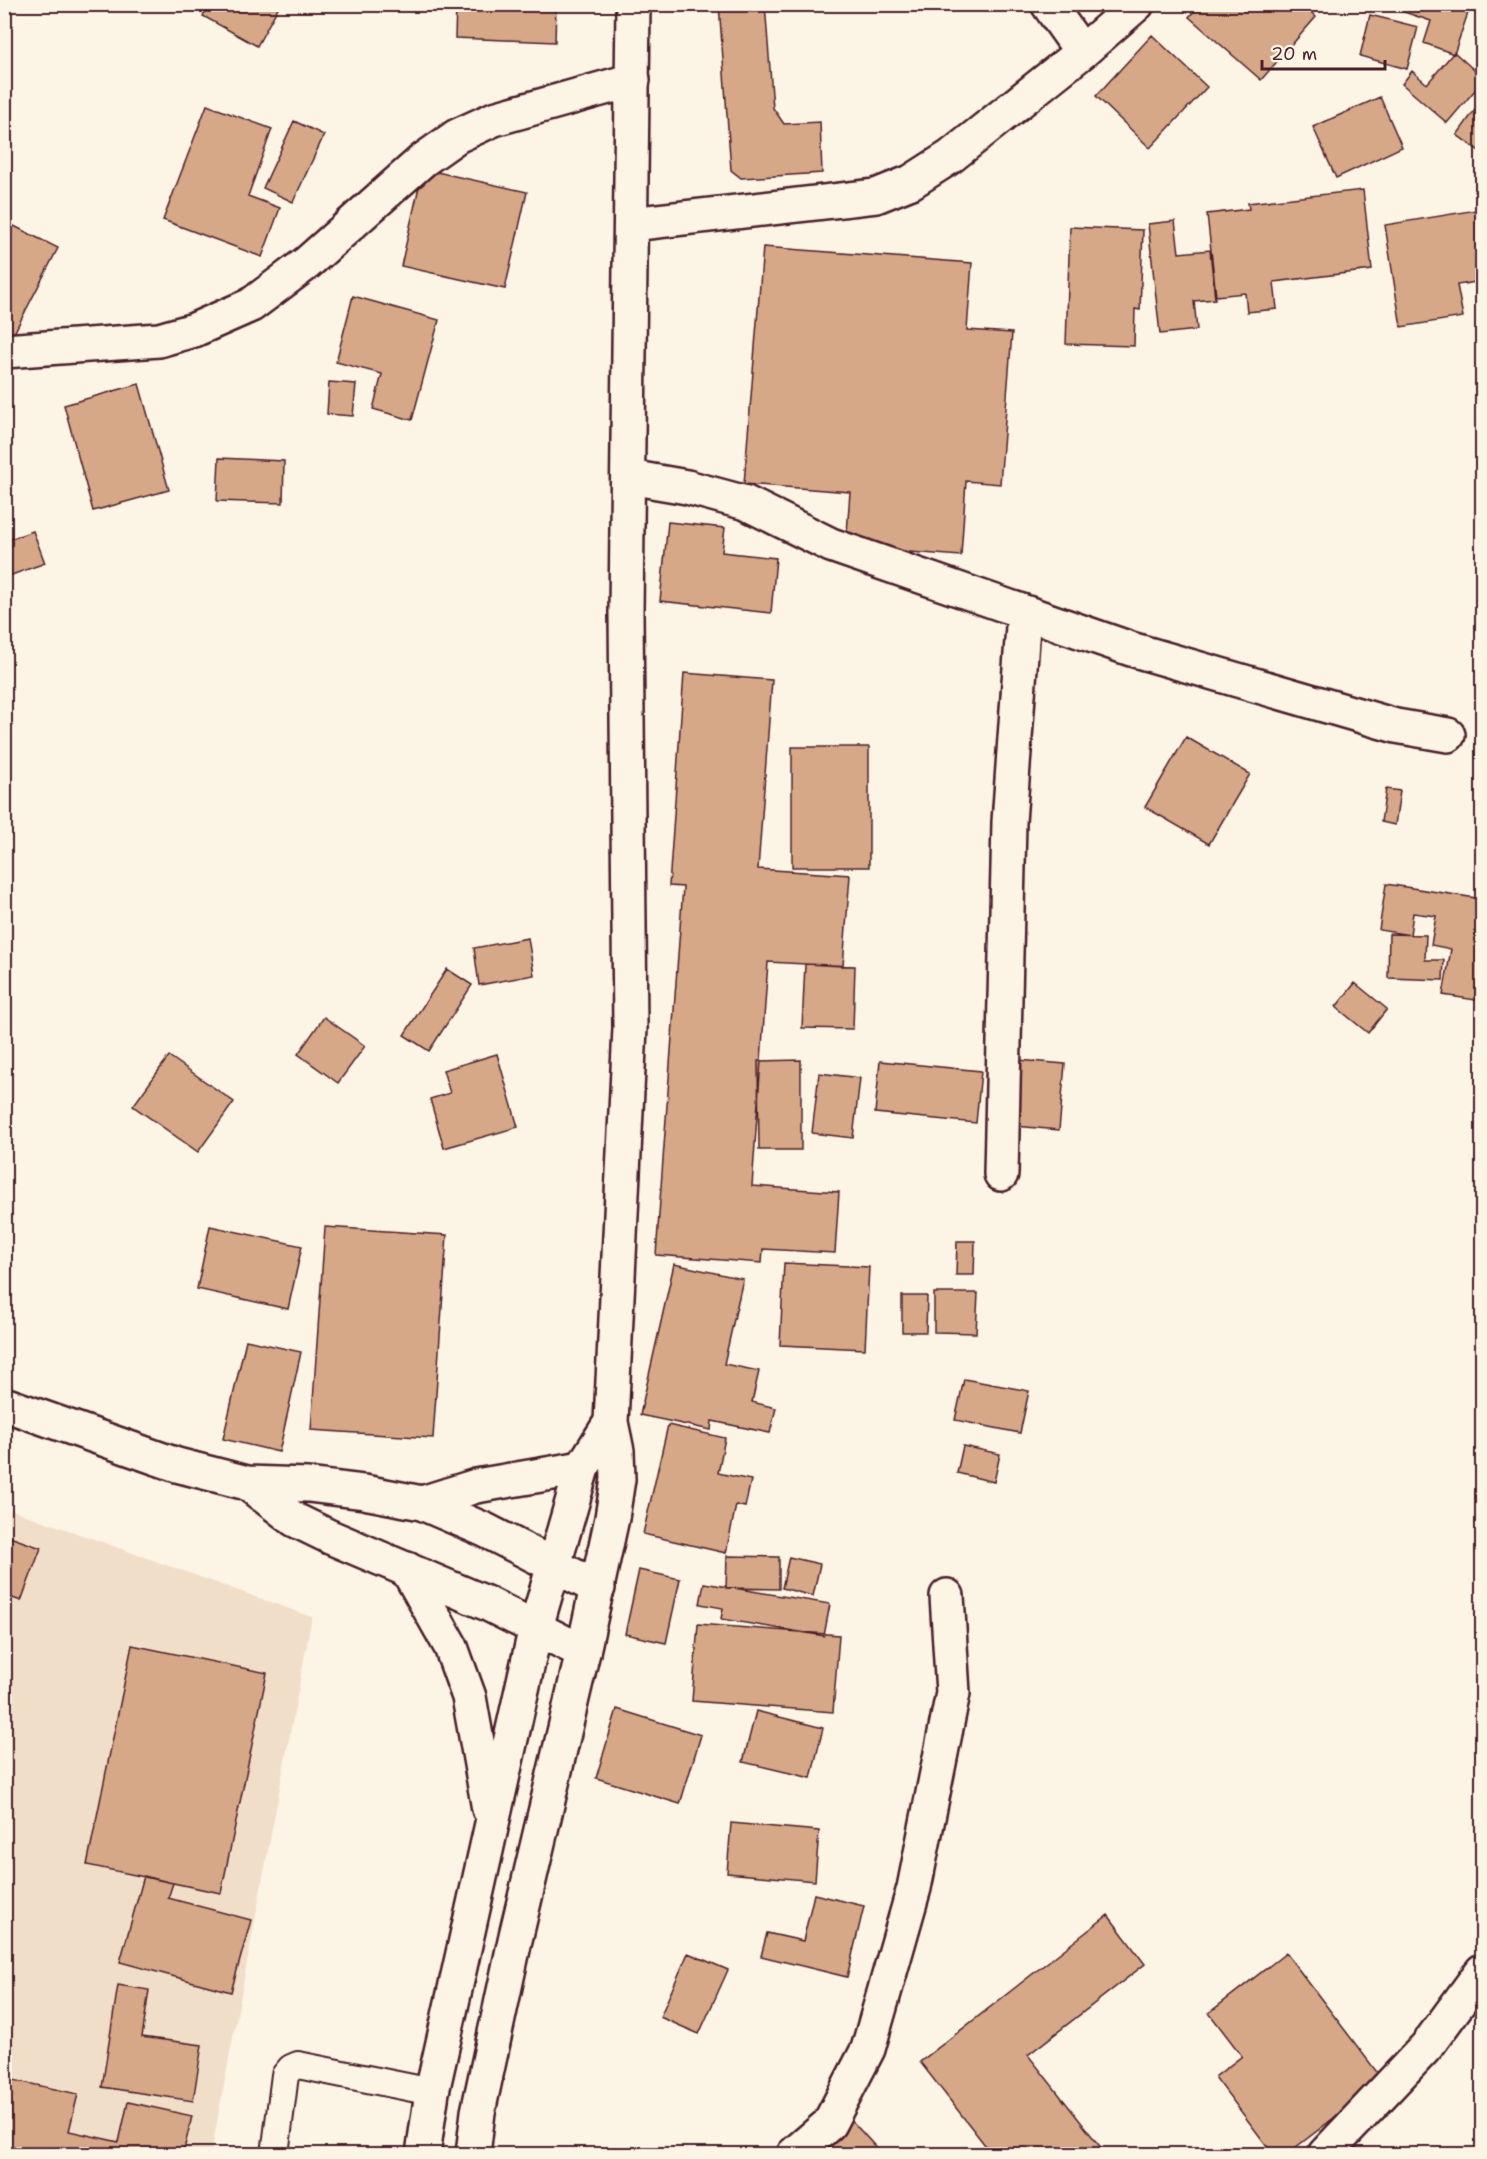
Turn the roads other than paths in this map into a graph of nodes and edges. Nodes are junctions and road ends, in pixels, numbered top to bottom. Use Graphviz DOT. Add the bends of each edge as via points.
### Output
graph roads {
  1 [pos="633,4"];
  2 [pos="1048,4"];
  3 [pos="1137,4"];
  4 [pos="1082,52"];
  5 [pos="633,80"];
  6 [pos="631,224"];
  7 [pos="4,351"];
  8 [pos="629,477"];
  9 [pos="1024,612"];
  10 [pos="1448,735"];
  11 [pos="1001,1174"];
  12 [pos="4,1404"];
  13 [pos="611,1422"];
  14 [pos="582,1468"];
  15 [pos="247,1483"];
  16 [pos="422,1503"];
  17 [pos="554,1566"];
  18 [pos="407,1569"];
  19 [pos="598,1588"];
  20 [pos="947,1596"];
  21 [pos="536,1627"];
  22 [pos="583,1652"];
  23 [pos="492,1824"];
  24 [pos="1482,1971"];
  25 [pos="432,2092"];
  26 [pos="275,2154"];
  27 [pos="423,2154"];
  28 [pos="473,2154"];
  29 [pos="794,2154"];
  30 [pos="1325,2154"];
  1 -- 5 [label="street"];
  2 -- 4 [label="street"];
  3 -- 4 [label="street"];
  4 -- 6 [label="street" via="950,157 911,182 885,192"];
  5 -- 6 [label="street"];
  5 -- 7 [label="street" via="494,119 457,136 423,160 307,263 251,305 194,330 159,340"];
  6 -- 8 [label="street"];
  8 -- 9 [label="street" via="746,503 831,545"];
  8 -- 13 [label="street" via="626,613 630,1028"];
  9 -- 10 [label="street" via="1131,650 1396,726"];
  9 -- 11 [label="street" via="1009,822"];
  12 -- 15 [label="street" via="177,1465"];
  13 -- 14 [label="street"];
  13 -- 19 [label="street" via="618,1479"];
  14 -- 16 [label="street" via="476,1486"];
  14 -- 17 [label="street"];
  15 -- 16 [label="street" via="308,1485"];
  15 -- 18 [label="street" via="295,1520"];
  16 -- 17 [label="street"];
  17 -- 19 [label="street"];
  17 -- 21 [label="street"];
  18 -- 21 [label="street"];
  18 -- 23 [label="street" via="451,1647 470,1697"];
  19 -- 22 [label="street"];
  20 -- 29 [label="street" via="953,1693 911,1899 868,2049 829,2124"];
  21 -- 22 [label="street"];
  21 -- 23 [label="street"];
  22 -- 28 [label="street" via="515,1940 478,2112"];
  23 -- 25 [label="street"];
  24 -- 30 [label="street" via="1427,2046"];
  25 -- 26 [label="lane" via="298,2065 285,2075"];
  25 -- 27 [label="street"];
}
